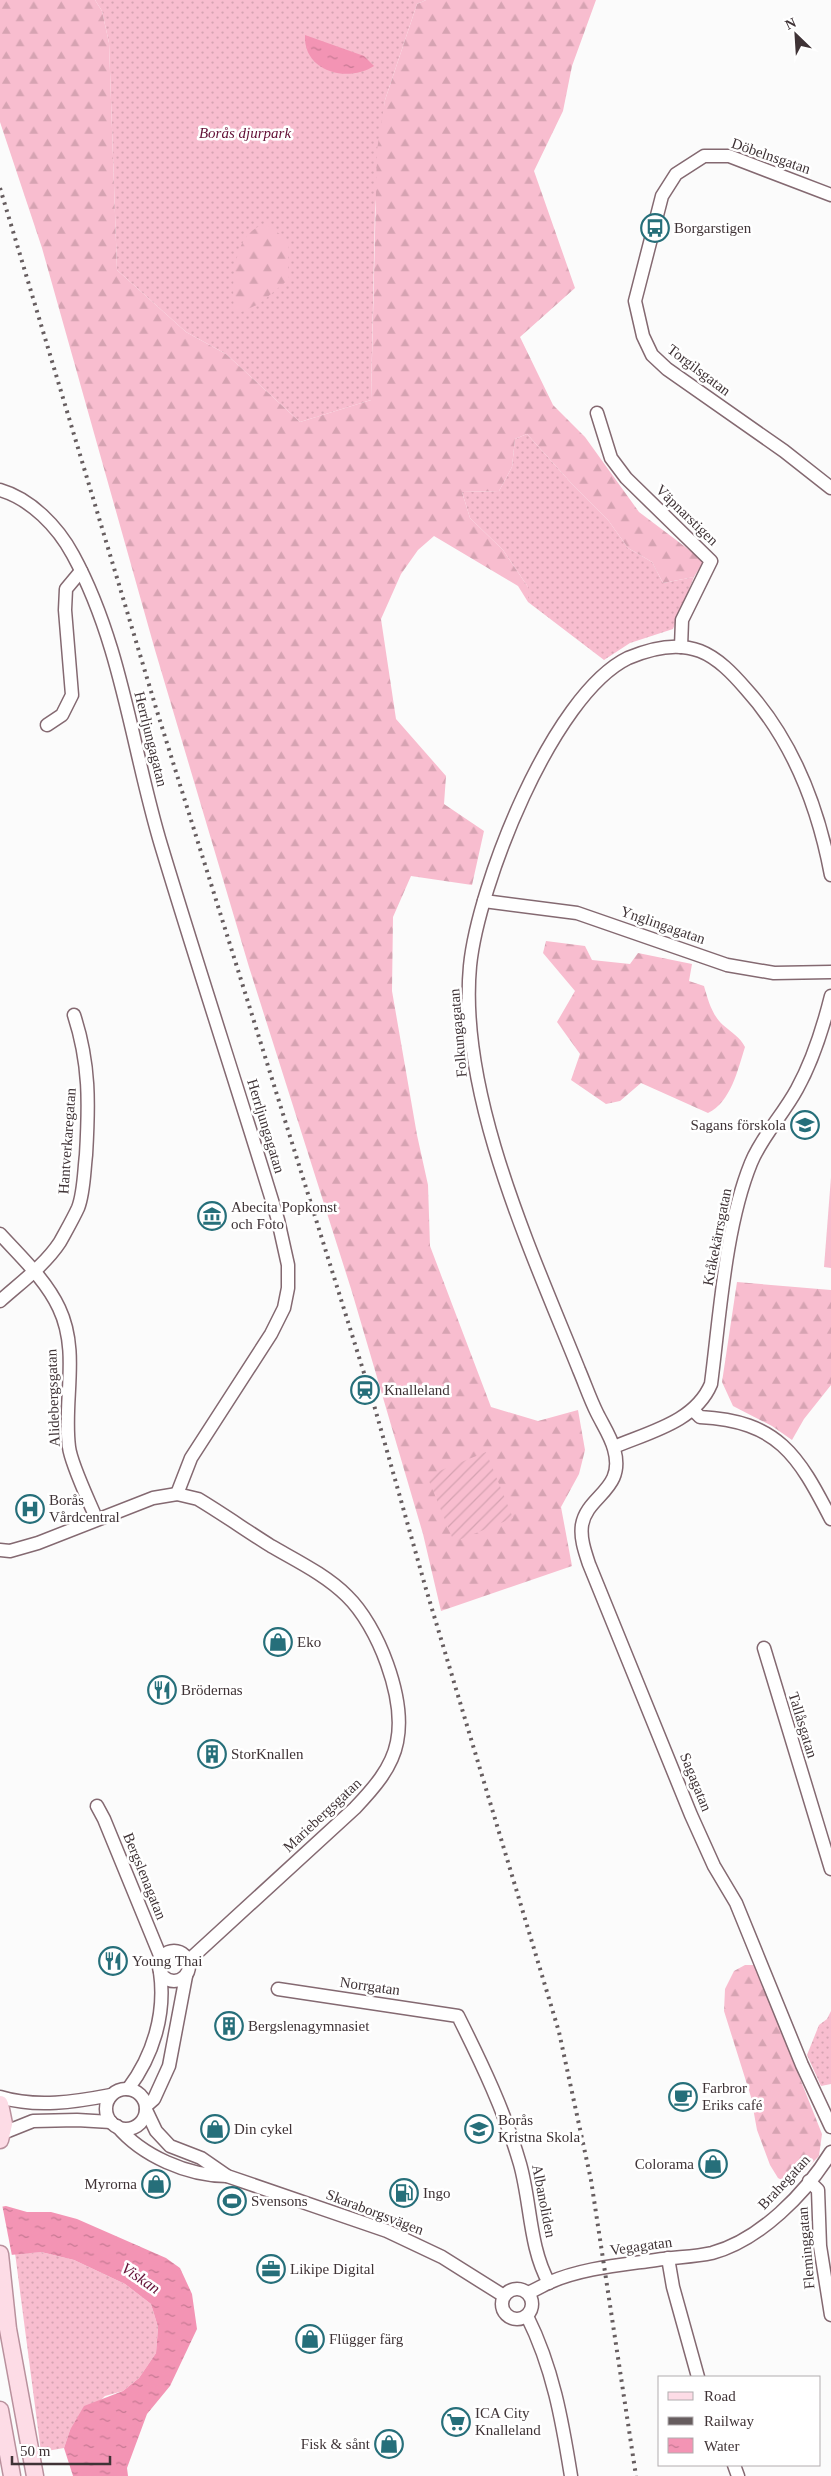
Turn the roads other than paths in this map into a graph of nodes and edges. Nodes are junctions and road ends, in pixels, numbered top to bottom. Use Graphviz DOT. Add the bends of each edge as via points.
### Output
graph roads {
  1 [pos="676,174"];
  2 [pos="831,195"];
  3 [pos="597,413"];
  4 [pos="831,488"];
  5 [pos="0,490"];
  6 [pos="81,571"];
  7 [pos="681,648"];
  8 [pos="47,725"];
  9 [pos="831,874"];
  10 [pos="484,901"];
  11 [pos="831,972"];
  12 [pos="831,996"];
  13 [pos="74,1015"];
  14 [pos="0,1234"];
  15 [pos="34,1271"];
  16 [pos="0,1301"];
  17 [pos="694,1410"];
  18 [pos="614,1447"];
  19 [pos="177,1494"];
  20 [pos="96,1518"];
  21 [pos="831,1519"];
  22 [pos="0,1550"];
  23 [pos="764,1648"];
  24 [pos="97,1806"];
  25 [pos="831,1869"];
  26 [pos="161,1958"];
  27 [pos="188,1961"];
  28 [pos="160,1972"];
  29 [pos="186,1976"];
  30 [pos="278,1989"];
  31 [pos="458,2016"];
  32 [pos="128,2089"];
  33 [pos="111,2095"];
  34 [pos="0,2098"];
  35 [pos="0,2104"];
  36 [pos="146,2108"];
  37 [pos="114,2124"];
  38 [pos="831,2127"];
  39 [pos="1,2136"];
  40 [pos="831,2152"];
  41 [pos="226,2176"];
  42 [pos="809,2181"];
  43 [pos="758,2232"];
  44 [pos="1,2258"];
  45 [pos="668,2258"];
  46 [pos="549,2282"];
  47 [pos="528,2293"];
  48 [pos="504,2296"];
  49 [pos="2,2297"];
  50 [pos="831,2315"];
  51 [pos="527,2316"];
  52 [pos="698,2376"];
  53 [pos="0,2410"];
  54 [pos="12,2476"];
  55 [pos="35,2476"];
  56 [pos="571,2476"];
  1 -- 2 [label="street, Döbelnsgatan" via="704,156 729,156"];
  1 -- 4 [label="street, Torgilsgatan" via="662,196 635,302 643,336 652,355"];
  3 -- 7 [label="street, Väpnarstigen" via="611,458 626,478 711,561 682,620"];
  5 -- 6 [label="street, Herrljungagatan" via="28,503 46,519 63,539"];
  6 -- 8 [label="street" via="66,589 72,695 62,715"];
  6 -- 19 [label="street, Herrljungagatan" via="104,623 161,844 275,1212 288,1265 284,1308 271,1334 190,1458"];
  7 -- 9 [label="street" via="698,650 718,661 761,705 789,750 810,794"];
  7 -- 10 [label="street, Folkungagatan" via="646,651 625,660 602,678 580,702 529,782"];
  10 -- 11 [label="street, Ynglingagatan" via="577,913 727,965 774,973"];
  10 -- 18 [label="street, Folkungagatan" via="470,966 471,1024 477,1078 511,1195 540,1275 592,1403"];
  12 -- 17 [label="street, Kråkekärrsgatan" via="825,1022 801,1080 762,1139 740,1196 725,1275 711,1384"];
  13 -- 15 [label="street, Hantverkaregatan" via="88,1073 85,1168 78,1207 59,1243"];
  14 -- 15 [label="street, Alidebergsgatan"];
  15 -- 16 [label="street, Hantverkaregatan"];
  15 -- 20 [label="street, Alidebergsgatan" via="60,1308 65,1323 70,1358 69,1448"];
  17 -- 18 [label="street, Kråkekärrsgatan"];
  17 -- 21 [label="street" via="700,1417 726,1418 768,1434 807,1472"];
  18 -- 38 [label="street, Sagagatan" via="617,1471 612,1483 584,1517 582,1543 691,1815 714,1866 736,1903"];
  19 -- 20 [label="street" via="152,1498"];
  19 -- 27 [label="street, Mariebergsgatan" via="198,1499 349,1597 364,1616 384,1658 398,1710 397,1742 377,1784"];
  20 -- 22 [label="street" via="38,1543 10,1551"];
  23 -- 25 [label="street, Tallåsgatan"];
  24 -- 26 [label="street, Bergslenagatan"];
  26 -- 27 [label="street" via="175,1951"];
  26 -- 28 [label="street"];
  27 -- 29 [label="street"];
  28 -- 29 [label="street" via="172,1981"];
  28 -- 32 [label="street" via="162,1984 153,2042 145,2066"];
  29 -- 36 [label="street" via="167,2071 154,2099"];
  30 -- 31 [label="street, Norrgatan"];
  31 -- 46 [label="street, Albanoliden" via="489,2077 509,2129 521,2166 540,2267"];
  32 -- 33 [label="street"];
  32 -- 36 [label="street" via="140,2094"];
  33 -- 34 [label="street" via="77,2102 28,2103"];
  33 -- 37 [label="street" via="106,2108"];
  35 -- 39 [label="main road" via="4,2119"];
  36 -- 37 [label="street" via="143,2118 134,2127"];
  36 -- 41 [label="street, Skaraborgsvägen" via="156,2131 170,2146 201,2158"];
  37 -- 39 [label="street" via="78,2120 33,2122"];
  37 -- 41 [label="street, Skaraborgsvägen" via="126,2137 164,2161 211,2176"];
  40 -- 42 [label="street, Brahegatan"];
  41 -- 48 [label="street, Skaraborgsvägen" via="387,2231 442,2257"];
  42 -- 43 [label="street, Brahegatan"];
  42 -- 50 [label="street, Fleminggatan" via="818,2190 820,2246"];
  43 -- 45 [label="street, Vegagatan" via="712,2253"];
  44 -- 49 [label="main road"];
  45 -- 46 [label="street, Vegagatan" via="604,2268"];
  45 -- 52 [label="street"];
  46 -- 47 [label="street, Vegagatan"];
  47 -- 48 [label="street" via="514,2289"];
  47 -- 51 [label="street" via="533,2305"];
  48 -- 51 [label="street" via="502,2306 507,2315 517,2319"];
  49 -- 55 [label="main road"];
  51 -- 56 [label="street" via="549,2370 561,2411"];
  53 -- 54 [label="main road"];
}
